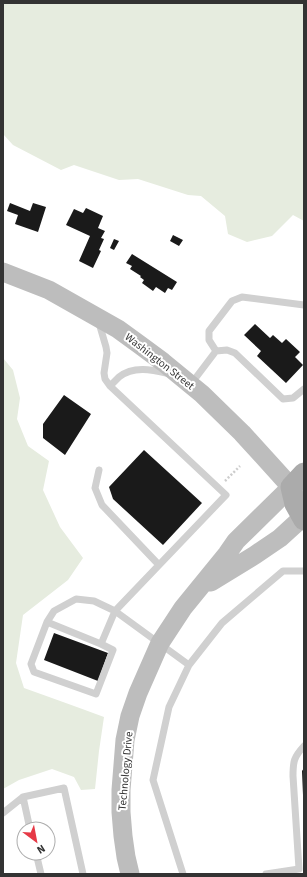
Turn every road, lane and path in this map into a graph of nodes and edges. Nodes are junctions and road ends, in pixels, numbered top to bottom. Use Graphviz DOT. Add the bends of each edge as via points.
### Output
graph roads {
  1 [pos="3,272"];
  2 [pos="304,305"];
  3 [pos="97,317"];
  4 [pos="216,351"];
  5 [pos="187,381"];
  6 [pos="110,386"];
  7 [pos="304,389"];
  8 [pos="240,466"];
  9 [pos="99,470"];
  10 [pos="300,484"];
  11 [pos="218,487"];
  12 [pos="303,518"];
  13 [pos="159,565"];
  14 [pos="304,571"];
  15 [pos="198,590"];
  16 [pos="115,611"];
  17 [pos="47,622"];
  18 [pos="160,643"];
  19 [pos="101,644"];
  20 [pos="189,664"];
  21 [pos="304,746"];
  22 [pos="23,797"];
  23 [pos="3,813"];
  24 [pos="28,821"];
  25 [pos="38,861"];
  26 [pos="302,869"];
  27 [pos="41,874"];
  28 [pos="83,874"];
  29 [pos="130,874"];
  30 [pos="183,874"];
  31 [pos="266,874"];
  1 -- 3 [label="street, Washington Street" via="49,290"];
  2 -- 4 [label="lane" via="242,297 232,301 209,331 209,340"];
  3 -- 5 [label="street, Washington Street" via="118,329"];
  3 -- 6 [label="lane" via="107,353 105,380"];
  4 -- 5 [label="lane"];
  4 -- 7 [label="lane" via="227,350 235,353 283,399 293,398"];
  5 -- 6 [label="lane" via="152,370 137,370 120,376"];
  5 -- 10 [label="street, Washington Street"];
  6 -- 11 [label="lane"];
  8 -- 11 [label="path"];
  9 -- 13 [label="lane" via="95,488 102,505"];
  10 -- 12 [label="main road, Washington Street" via="295,504"];
  10 -- 15 [label="street, Technology Drive" via="236,540"];
  11 -- 13 [label="lane" via="226,495"];
  12 -- 15 [label="street, Technology Drive" via="280,538"];
  13 -- 16 [label="lane"];
  14 -- 20 [label="lane" via="283,571 222,623"];
  15 -- 18 [label="street, Technology Drive"];
  16 -- 17 [label="lane" via="94,601 76,599 54,611"];
  16 -- 18 [label="lane"];
  16 -- 19 [label="lane"];
  17 -- 19 [label="lane"];
  17 -- 19 [label="lane" via="31,664 34,672 96,694 113,650"];
  18 -- 20 [label="lane"];
  18 -- 29 [label="street, Technology Drive" via="138,693 125,740 121,812 122,836"];
  20 -- 30 [label="lane" via="169,707 153,780"];
  21 -- 26 [label="lane" via="293,763"];
  22 -- 23 [label="lane"];
  22 -- 24 [label="lane"];
  22 -- 28 [label="lane" via="64,788"];
  25 -- 27 [label="lane"];
  26 -- 31 [label="lane"];
}
